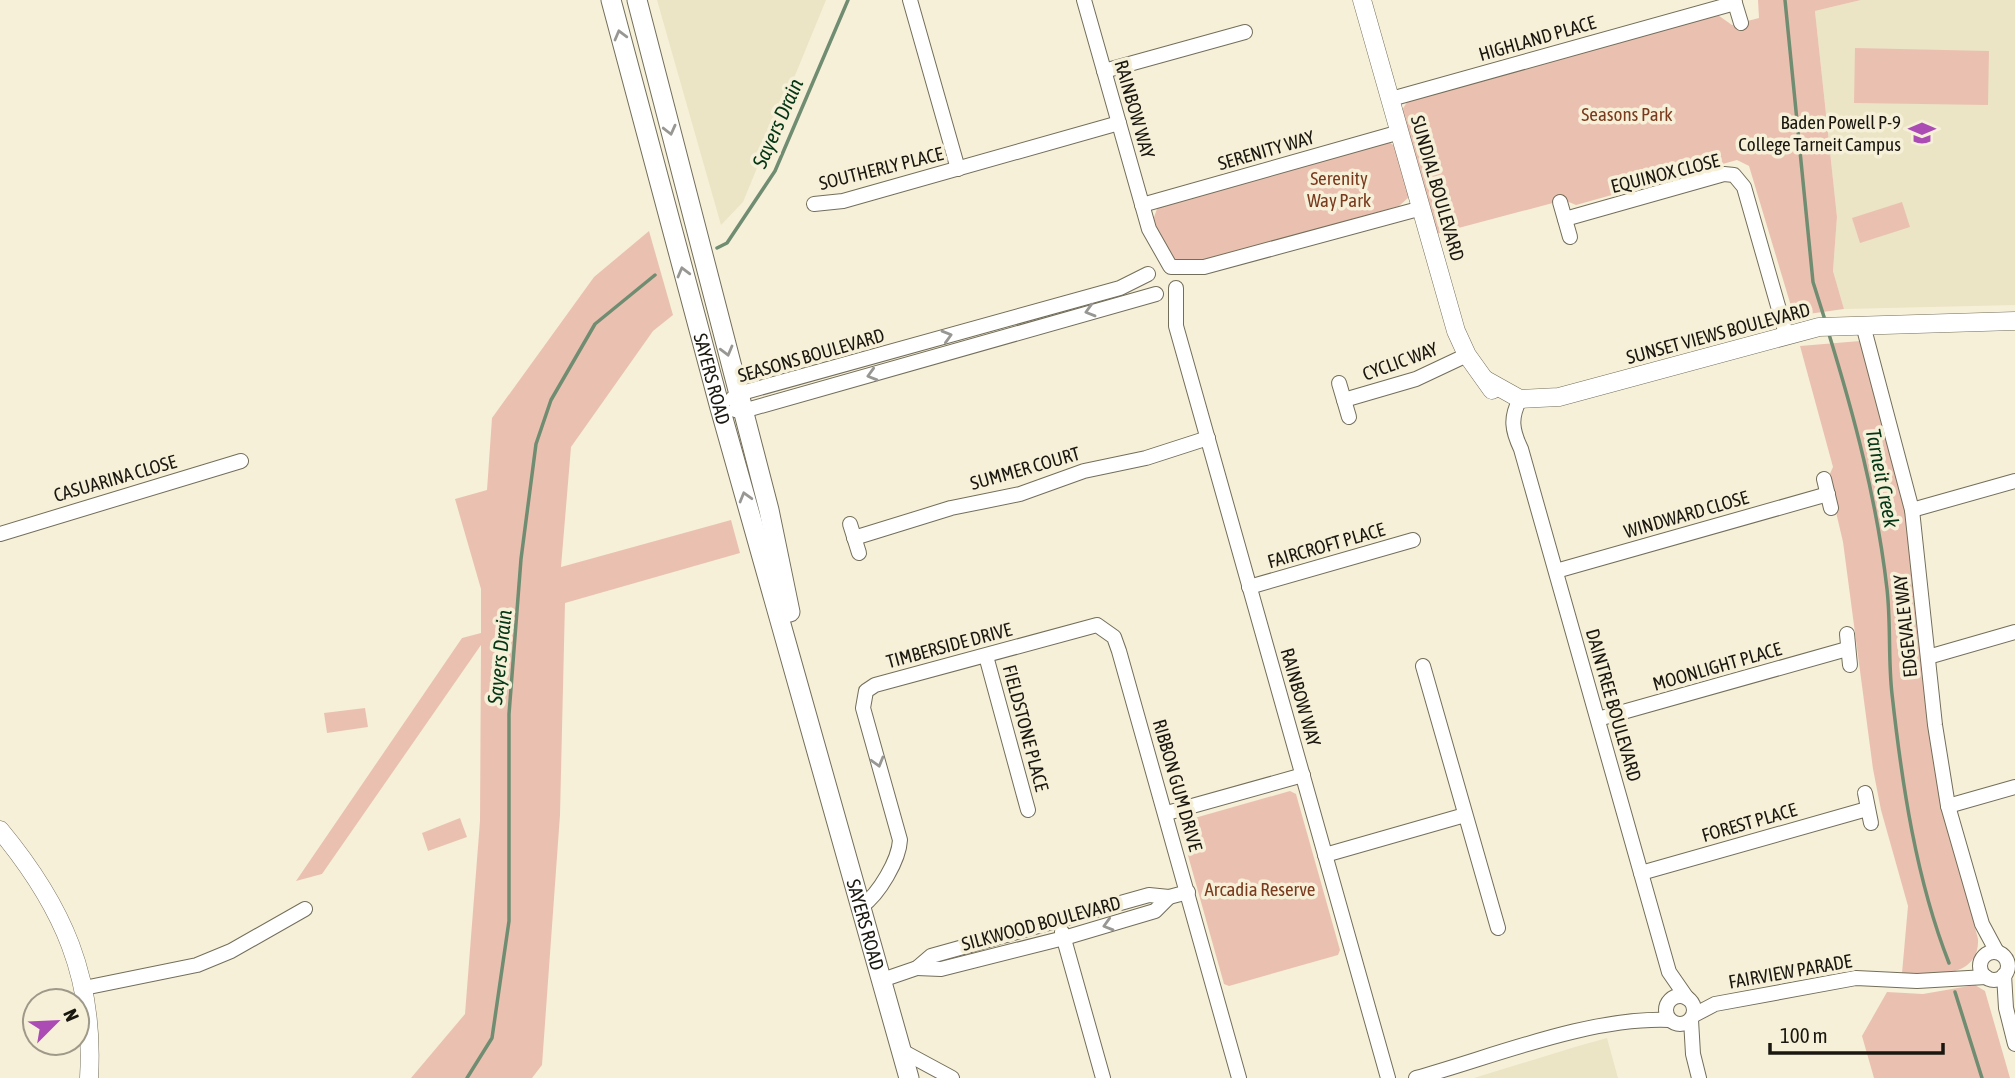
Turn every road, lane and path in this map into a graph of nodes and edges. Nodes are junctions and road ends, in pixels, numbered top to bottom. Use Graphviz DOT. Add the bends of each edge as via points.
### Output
graph roads {
  1 [pos="611,0"];
  2 [pos="637,0"];
  3 [pos="910,0"];
  4 [pos="1084,0"];
  5 [pos="1363,0"];
  6 [pos="1735,1"];
  7 [pos="1741,23"];
  8 [pos="1245,32"];
  9 [pos="654,64"];
  10 [pos="1104,71"];
  11 [pos="630,72"];
  12 [pos="1391,99"];
  13 [pos="1119,123"];
  14 [pos="1400,132"];
  15 [pos="958,169"];
  16 [pos="1560,202"];
  17 [pos="814,204"];
  18 [pos="1142,205"];
  19 [pos="1422,208"];
  20 [pos="1565,219"];
  21 [pos="1149,229"];
  22 [pos="1570,237"];
  23 [pos="1170,267"];
  24 [pos="1205,267"];
  25 [pos="1150,272"];
  26 [pos="1177,287"];
  27 [pos="1157,295"];
  28 [pos="2015,321"];
  29 [pos="1863,325"];
  30 [pos="1176,326"];
  31 [pos="1786,334"];
  32 [pos="1467,355"];
  33 [pos="1339,383"];
  34 [pos="1344,400"];
  35 [pos="741,403"];
  36 [pos="1519,406"];
  37 [pos="720,408"];
  38 [pos="1349,417"];
  39 [pos="1208,438"];
  40 [pos="241,461"];
  41 [pos="1824,479"];
  42 [pos="2015,481"];
  43 [pos="1912,510"];
  44 [pos="0,534"];
  45 [pos="1413,540"];
  46 [pos="859,553"];
  47 [pos="1556,571"];
  48 [pos="1249,587"];
  49 [pos="1105,629"];
  50 [pos="2015,632"];
  51 [pos="1847,634"];
  52 [pos="1847,649"];
  53 [pos="986,656"];
  54 [pos="1928,657"];
  55 [pos="1850,665"];
  56 [pos="1423,666"];
  57 [pos="1598,719"];
  58 [pos="819,757"];
  59 [pos="1303,775"];
  60 [pos="2015,787"];
  61 [pos="1865,793"];
  62 [pos="1948,806"];
  63 [pos="1867,809"];
  64 [pos="1028,810"];
  65 [pos="1167,813"];
  66 [pos="1465,815"];
  67 [pos="1871,823"];
  68 [pos="0,830"];
  69 [pos="1325,855"];
  70 [pos="1641,873"];
  71 [pos="1188,892"];
  72 [pos="1169,897"];
  73 [pos="862,906"];
  74 [pos="305,909"];
  75 [pos="1059,920"];
  76 [pos="1982,924"];
  77 [pos="1498,928"];
  78 [pos="1064,938"];
  79 [pos="2004,954"];
  80 [pos="1981,960"];
  81 [pos="917,968"];
  82 [pos="1669,972"];
  83 [pos="2000,973"];
  84 [pos="1955,976"];
  85 [pos="882,980"];
  86 [pos="84,987"];
  87 [pos="89,987"];
  88 [pos="1668,1002"];
  89 [pos="1691,1008"];
  90 [pos="1641,1018"];
  91 [pos="1672,1022"];
  92 [pos="2015,1044"];
  93 [pos="902,1051"];
  94 [pos="1693,1054"];
  95 [pos="90,1057"];
  96 [pos="89,1078"];
  97 [pos="909,1078"];
  98 [pos="952,1078"];
  99 [pos="1103,1078"];
  100 [pos="1239,1078"];
  101 [pos="1388,1078"];
  102 [pos="1416,1078"];
  103 [pos="1699,1078"];
  11 -- 1 [label="main road, SAYERS ROAD, one-way"];
  2 -- 9 [label="main road, SAYERS ROAD"];
  3 -- 15 [label="street"];
  4 -- 10 [label="street, RAINBOW WAY"];
  5 -- 12 [label="street, SUNDIAL BOULEVARD"];
  6 -- 7 [label="street, HIGHLAND PLACE"];
  6 -- 12 [label="street, HIGHLAND PLACE"];
  8 -- 10 [label="street"];
  9 -- 11 [label="main road"];
  9 -- 35 [label="main road, SAYERS ROAD, one-way"];
  10 -- 13 [label="street, RAINBOW WAY"];
  37 -- 11 [label="main road, SAYERS ROAD, one-way"];
  12 -- 14 [label="street, SUNDIAL BOULEVARD"];
  13 -- 15 [label="street, SOUTHERLY PLACE"];
  13 -- 18 [label="street, RAINBOW WAY"];
  14 -- 18 [label="street, SERENITY WAY"];
  14 -- 19 [label="street, SUNDIAL BOULEVARD"];
  15 -- 17 [label="street, SOUTHERLY PLACE" via="843,201"];
  16 -- 20 [label="street"];
  18 -- 21 [label="street, RAINBOW WAY"];
  19 -- 24 [label="street"];
  19 -- 32 [label="street, SUNDIAL BOULEVARD"];
  20 -- 22 [label="street"];
  20 -- 31 [label="street, EQUINOX CLOSE" via="1734,175 1744,187"];
  21 -- 23 [label="street, RAINBOW WAY"];
  21 -- 25 [label="street, RAINBOW WAY"];
  23 -- 24 [label="street"];
  23 -- 25 [label="street" via="1160,265"];
  23 -- 26 [label="street" via="1178,278"];
  24 -- 26 [label="street"];
  25 -- 27 [label="street" via="1148,284"];
  35 -- 25 [label="street, SEASONS BOULEVARD, one-way" via="1120,288"];
  26 -- 27 [label="street"];
  26 -- 30 [label="street, RAINBOW WAY"];
  27 -- 30 [label="street, RAINBOW WAY"];
  27 -- 35 [label="street, SEASONS BOULEVARD, one-way"];
  28 -- 29 [label="street, SUNSET VIEWS BOULEVARD"];
  29 -- 31 [label="street, SUNSET VIEWS BOULEVARD"];
  29 -- 43 [label="street, EDGEVALE WAY"];
  30 -- 39 [label="street, RAINBOW WAY"];
  31 -- 36 [label="street, SUNSET VIEWS BOULEVARD"];
  32 -- 34 [label="street, CYCLIC WAY" via="1416,379"];
  32 -- 36 [label="street, SUNDIAL BOULEVARD" via="1486,380"];
  33 -- 34 [label="street, CYCLIC WAY"];
  34 -- 38 [label="street, CYCLIC WAY"];
  35 -- 37 [label="street, SEASONS BOULEVARD"];
  35 -- 58 [label="main road, SAYERS ROAD" via="769,510"];
  36 -- 47 [label="street, DAINTREE BOULEVARD" via="1513,429"];
  58 -- 37 [label="main road, SAYERS ROAD, one-way"];
  39 -- 46 [label="street, SUMMER COURT" via="1084,471 1020,494 852,531"];
  39 -- 48 [label="street, RAINBOW WAY"];
  40 -- 44 [label="street, CASUARINA CLOSE"];
  41 -- 47 [label="street, WINDWARD CLOSE" via="1829,501"];
  42 -- 43 [label="street"];
  43 -- 54 [label="street, EDGEVALE WAY"];
  45 -- 48 [label="street, FAIRCROFT PLACE"];
  47 -- 57 [label="street, DAINTREE BOULEVARD"];
  48 -- 59 [label="street, RAINBOW WAY"];
  49 -- 53 [label="street, TIMBERSIDE DRIVE" via="1087,625"];
  49 -- 65 [label="street, RIBBON GUM DRIVE" via="1119,650"];
  50 -- 54 [label="street"];
  51 -- 52 [label="street"];
  52 -- 55 [label="street"];
  52 -- 57 [label="street, MOONLIGHT PLACE"];
  53 -- 64 [label="street, FIELDSTONE PLACE"];
  53 -- 73 [label="street, TIMBERSIDE DRIVE, one-way" via="875,685 864,696 863,708 900,839 895,858 871,900"];
  54 -- 62 [label="street, EDGEVALE WAY"];
  56 -- 66 [label="street"];
  57 -- 70 [label="street, DAINTREE BOULEVARD"];
  58 -- 73 [label="main road, SAYERS ROAD"];
  59 -- 65 [label="street"];
  59 -- 69 [label="street, RAINBOW WAY"];
  60 -- 62 [label="street"];
  61 -- 63 [label="street"];
  62 -- 76 [label="street, EDGEVALE WAY"];
  63 -- 67 [label="street"];
  63 -- 70 [label="street, FOREST PLACE"];
  65 -- 71 [label="street, RIBBON GUM DRIVE"];
  66 -- 69 [label="street"];
  66 -- 77 [label="street"];
  68 -- 86 [label="street" via="44,889 66,930"];
  69 -- 101 [label="street, RAINBOW WAY"];
  70 -- 82 [label="street, DAINTREE BOULEVARD"];
  71 -- 72 [label="street, SILKWOOD BOULEVARD"];
  71 -- 100 [label="street, RIBBON GUM DRIVE"];
  72 -- 75 [label="street, SILKWOOD BOULEVARD" via="1149,895"];
  72 -- 78 [label="street, SILKWOOD BOULEVARD, one-way" via="1155,911"];
  73 -- 85 [label="main road, SAYERS ROAD"];
  74 -- 87 [label="street" via="197,965"];
  75 -- 78 [label="street"];
  75 -- 81 [label="street, SILKWOOD BOULEVARD" via="931,956"];
  76 -- 79 [label="street, EDGEVALE WAY"];
  76 -- 80 [label="street, EDGEVALE WAY"];
  78 -- 81 [label="street, SILKWOOD BOULEVARD" via="941,970"];
  78 -- 99 [label="street"];
  79 -- 80 [label="street" via="1988,953"];
  79 -- 83 [label="street" via="2007,962"];
  80 -- 83 [label="street" via="1981,970"];
  80 -- 84 [label="street, FAIRVIEW PARADE"];
  81 -- 85 [label="street, SILKWOOD BOULEVARD"];
  82 -- 88 [label="street, DAINTREE BOULEVARD"];
  82 -- 89 [label="street, DAINTREE BOULEVARD"];
  83 -- 84 [label="street, FAIRVIEW PARADE"];
  83 -- 92 [label="street"];
  84 -- 89 [label="street, FAIRVIEW PARADE" via="1917,981 1856,978"];
  85 -- 93 [label="main road, SAYERS ROAD"];
  88 -- 89 [label="street" via="1677,996"];
  88 -- 90 [label="street"];
  88 -- 91 [label="street" via="1666,1012"];
  89 -- 91 [label="street" via="1684,1024"];
  89 -- 94 [label="street"];
  90 -- 91 [label="street"];
  90 -- 102 [label="street"];
  91 -- 94 [label="street"];
  93 -- 97 [label="main road, SAYERS ROAD"];
  93 -- 98 [label="street"];
  94 -- 103 [label="street"];
  95 -- 96 [label="street"];
}
